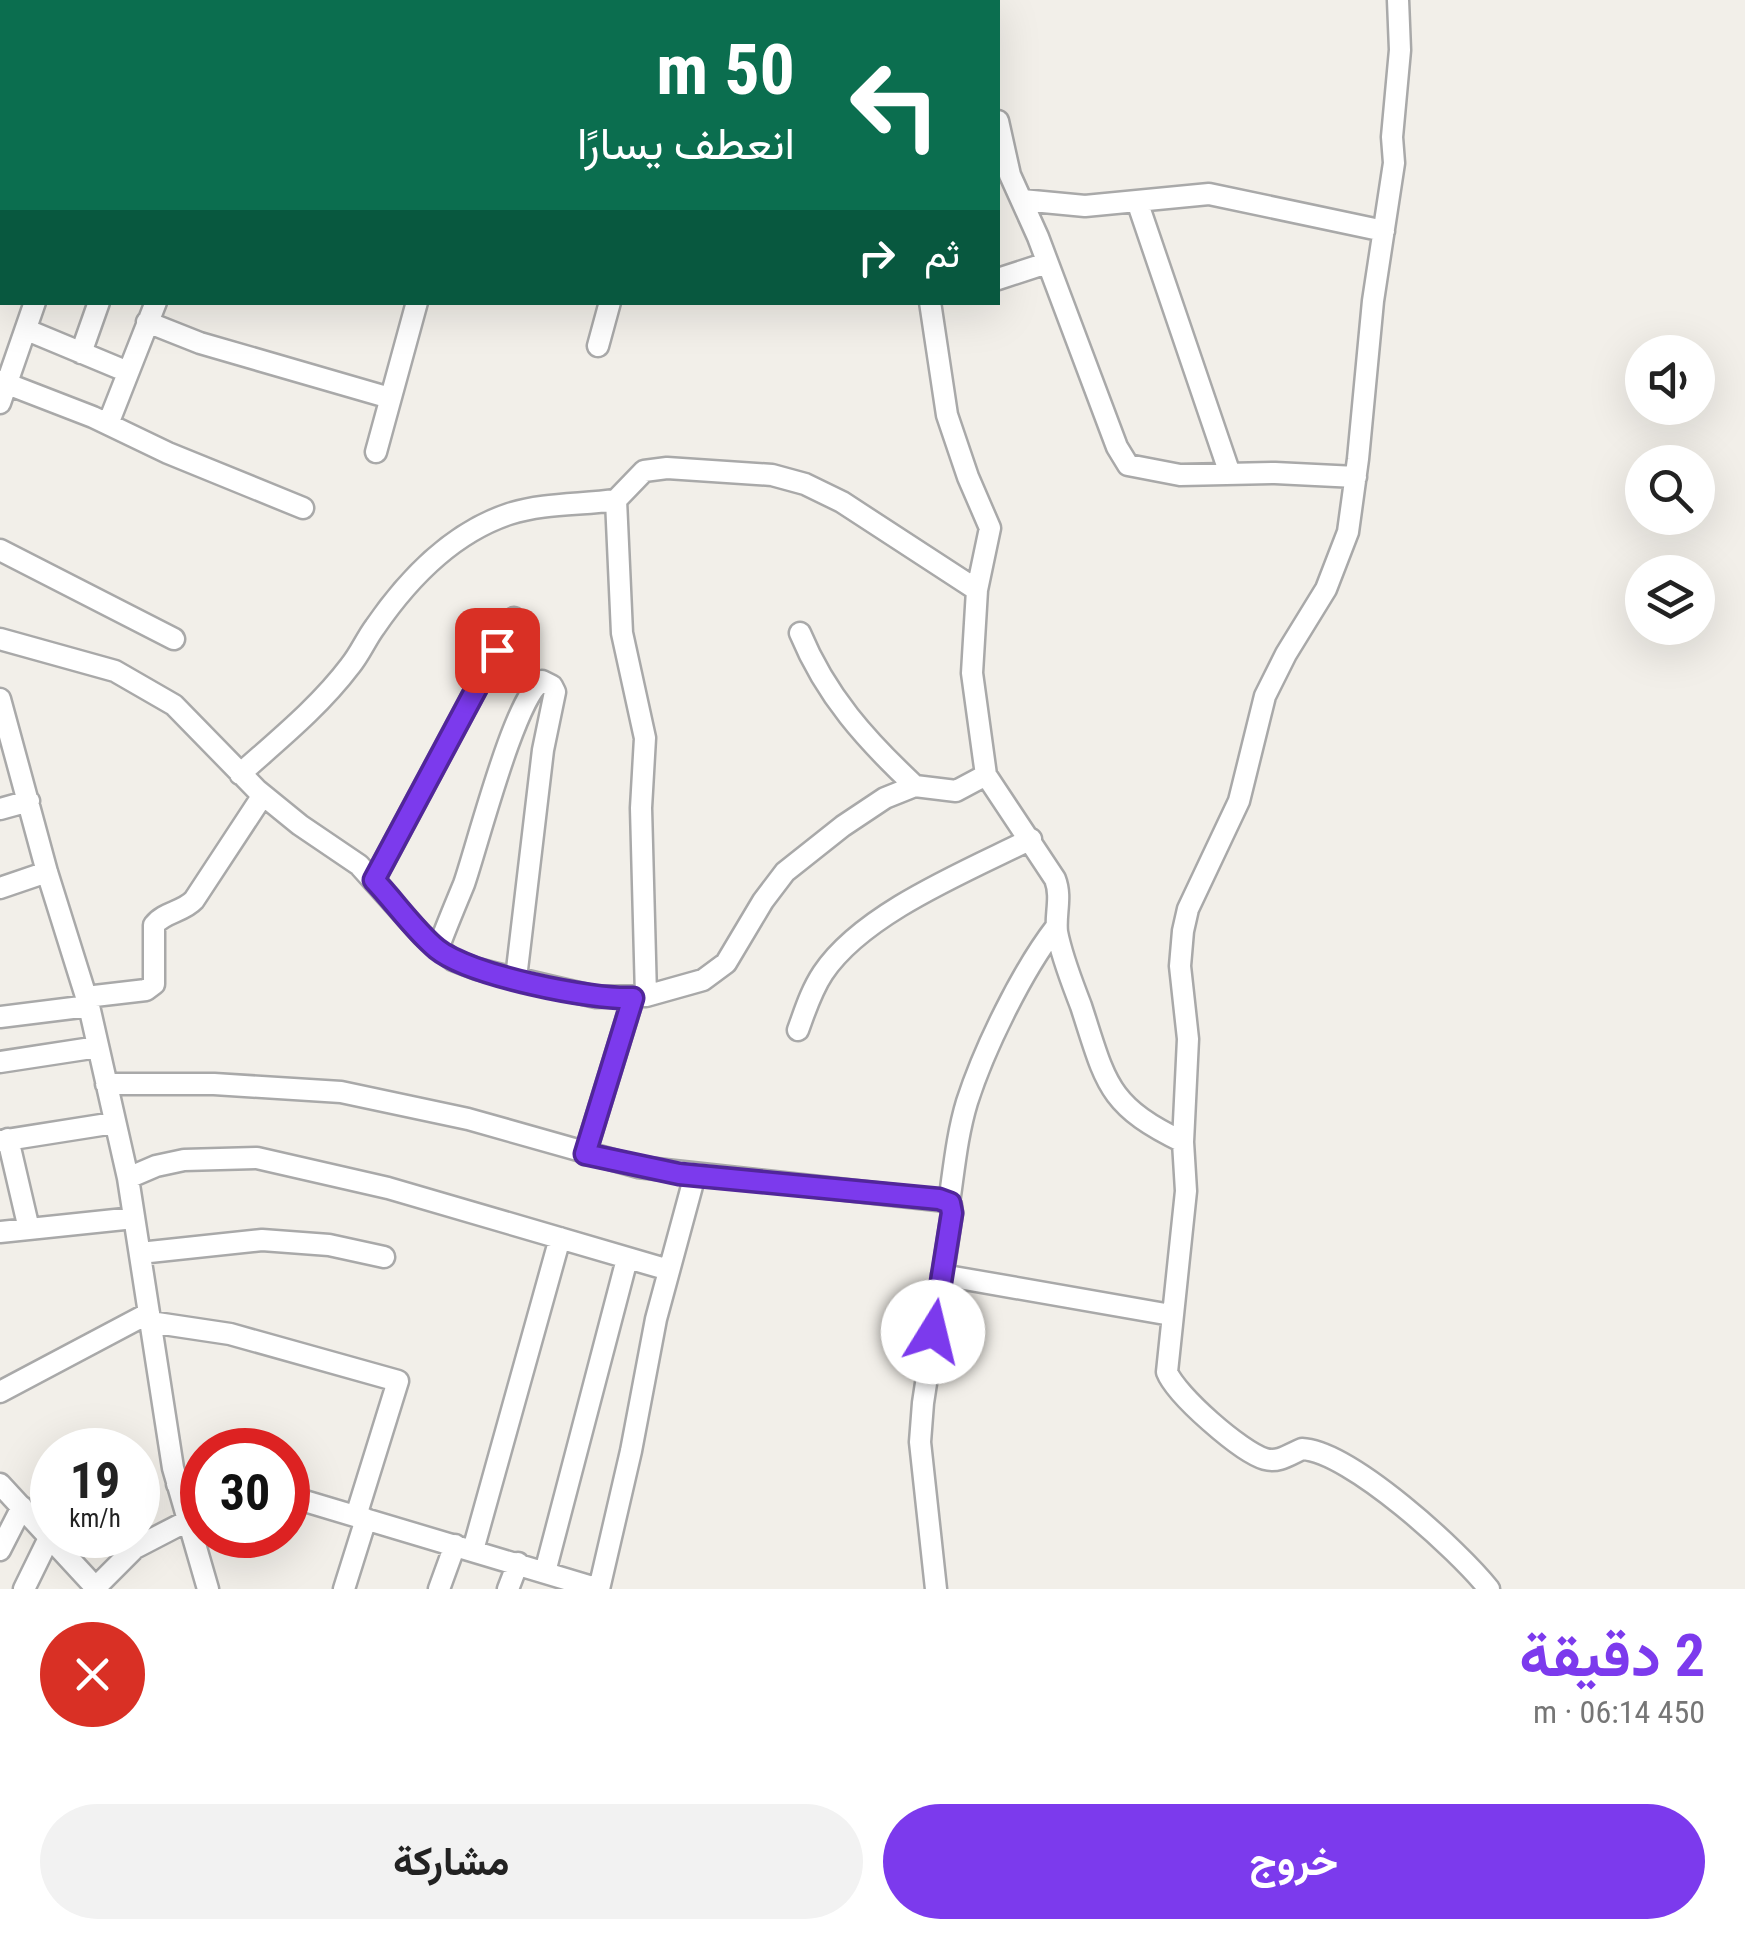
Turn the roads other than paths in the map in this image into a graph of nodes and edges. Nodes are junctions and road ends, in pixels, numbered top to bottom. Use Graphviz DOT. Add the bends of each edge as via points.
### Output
graph roads {
  1 [pos="1398,0"];
  2 [pos="1000,130"];
  3 [pos="1022,200"];
  4 [pos="1138,204"];
  5 [pos="1384,231"];
  6 [pos="1047,264"];
  7 [pos="1000,278"];
  8 [pos="35,305"];
  9 [pos="98,305"];
  10 [pos="416,305"];
  11 [pos="609,305"];
  12 [pos="930,305"];
  13 [pos="152,312"];
  14 [pos="27,330"];
  15 [pos="598,346"];
  16 [pos="81,352"];
  17 [pos="128,372"];
  18 [pos="2,389"];
  19 [pos="390,398"];
  20 [pos="108,424"];
  21 [pos="376,452"];
  22 [pos="1230,474"];
  23 [pos="1356,476"];
  24 [pos="616,500"];
  25 [pos="303,508"];
  26 [pos="0,550"];
  27 [pos="977,590"];
  28 [pos="514,618"];
  29 [pos="800,633"];
  30 [pos="0,639"];
  31 [pos="174,639"];
  32 [pos="0,699"];
  33 [pos="240,774"];
  34 [pos="986,775"];
  35 [pos="915,786"];
  36 [pos="263,795"];
  37 [pos="29,801"];
  38 [pos="0,809"];
  39 [pos="1031,839"];
  40 [pos="48,872"];
  41 [pos="374,880"];
  42 [pos="0,888"];
  43 [pos="1056,927"];
  44 [pos="438,949"];
  45 [pos="516,978"];
  46 [pos="639,997"];
  47 [pos="88,1002"];
  48 [pos="0,1017"];
  49 [pos="798,1030"];
  50 [pos="98,1047"];
  51 [pos="0,1062"];
  52 [pos="106,1084"];
  53 [pos="114,1124"];
  54 [pos="4,1140"];
  55 [pos="1183,1142"];
  56 [pos="585,1154"];
  57 [pos="694,1175"];
  58 [pos="128,1178"];
  59 [pos="950,1203"];
  60 [pos="134,1218"];
  61 [pos="29,1229"];
  62 [pos="0,1232"];
  63 [pos="560,1238"];
  64 [pos="140,1253"];
  65 [pos="384,1257"];
  66 [pos="627,1259"];
  67 [pos="669,1270"];
  68 [pos="942,1275"];
  69 [pos="1172,1315"];
  70 [pos="150,1318"];
  71 [pos="0,1392"];
  72 [pos="0,1484"];
  73 [pos="177,1484"];
  74 [pos="180,1484"];
  75 [pos="180,1495"];
  76 [pos="310,1502"];
  77 [pos="22,1506"];
  78 [pos="30,1515"];
  79 [pos="361,1517"];
  80 [pos="180,1525"];
  81 [pos="464,1547"];
  82 [pos="0,1550"];
  83 [pos="39,1558"];
  84 [pos="67,1558"];
  85 [pos="198,1558"];
  86 [pos="518,1564"];
  87 [pos="545,1572"];
  88 [pos="87,1584"];
  89 [pos="24,1589"];
  90 [pos="208,1589"];
  91 [pos="344,1589"];
  92 [pos="439,1589"];
  93 [pos="508,1589"];
  94 [pos="599,1589"];
  95 [pos="936,1589"];
  96 [pos="1489,1589"];
  1 -- 5 [label="street" via="1394,163"];
  2 -- 3 [label="street"];
  3 -- 4 [label="street"];
  3 -- 6 [label="street"];
  4 -- 5 [label="street" via="1209,194"];
  4 -- 22 [label="street"];
  5 -- 23 [label="street"];
  6 -- 7 [label="street"];
  6 -- 22 [label="street" via="1122,458 1165,474"];
  8 -- 14 [label="street"];
  9 -- 16 [label="street"];
  10 -- 19 [label="street"];
  11 -- 15 [label="street"];
  12 -- 27 [label="street" via="947,415 989,520"];
  13 -- 17 [label="street"];
  13 -- 19 [label="street" via="216,348"];
  14 -- 16 [label="street"];
  14 -- 18 [label="street"];
  16 -- 17 [label="street"];
  17 -- 20 [label="street"];
  18 -- 20 [label="street"];
  19 -- 21 [label="street"];
  20 -- 25 [label="street"];
  22 -- 23 [label="street"];
  23 -- 55 [label="street" via="1342,551 1265,696 1243,790 1182,931 1188,1039"];
  24 -- 27 [label="street" via="644,471 682,468 805,484"];
  24 -- 33 [label="street" via="505,515 431,560 310,712"];
  24 -- 46 [label="street" via="622,633 645,738"];
  26 -- 31 [label="street"];
  27 -- 34 [label="street" via="972,673"];
  28 -- 41 [label="street"];
  29 -- 35 [label="street" via="837,702"];
  30 -- 33 [label="street" via="115,672 150,691 174,705"];
  32 -- 37 [label="street"];
  33 -- 36 [label="street"];
  34 -- 35 [label="street" via="956,790"];
  34 -- 39 [label="street"];
  35 -- 46 [label="street" via="842,826 786,872 716,972"];
  36 -- 41 [label="street"];
  36 -- 47 [label="street" via="194,900 154,925 154,984"];
  37 -- 38 [label="street"];
  37 -- 40 [label="street"];
  39 -- 43 [label="street" via="1059,889"];
  39 -- 49 [label="street" via="924,892 856,938 822,974"];
  40 -- 42 [label="street"];
  40 -- 47 [label="street"];
  41 -- 44 [label="street"];
  43 -- 55 [label="street" via="1110,1088 1138,1117"];
  43 -- 59 [label="street" via="976,1078 959,1134"];
  44 -- 45 [label="street" via="477,969"];
  44 -- 45 [label="street" via="508,746 532,688 542,681 555,692 542,750"];
  45 -- 46 [label="street" via="596,998"];
  46 -- 56 [label="street"];
  47 -- 48 [label="street"];
  47 -- 50 [label="street"];
  50 -- 51 [label="street"];
  50 -- 52 [label="street"];
  52 -- 53 [label="street"];
  52 -- 56 [label="street" via="342,1092"];
  53 -- 54 [label="street"];
  53 -- 58 [label="street"];
  54 -- 61 [label="street"];
  55 -- 69 [label="street" via="1183,1236"];
  56 -- 57 [label="street"];
  57 -- 59 [label="street"];
  57 -- 67 [label="street"];
  58 -- 60 [label="street"];
  58 -- 63 [label="street" via="184,1160 257,1158"];
  59 -- 68 [label="street"];
  60 -- 61 [label="street"];
  60 -- 64 [label="street"];
  61 -- 62 [label="street"];
  63 -- 66 [label="street"];
  63 -- 81 [label="street"];
  64 -- 65 [label="street" via="262,1240"];
  64 -- 70 [label="street"];
  66 -- 67 [label="street"];
  66 -- 87 [label="street"];
  67 -- 94 [label="street"];
  68 -- 69 [label="street"];
  68 -- 95 [label="street" via="920,1442"];
  69 -- 96 [label="street" via="1166,1372 1197,1410 1262,1458 1281,1460 1302,1449 1336,1459 1379,1488"];
  70 -- 71 [label="street"];
  70 -- 73 [label="street"];
  70 -- 79 [label="street" via="398,1381"];
  72 -- 77 [label="street"];
  73 -- 74 [label="street"];
  73 -- 75 [label="street"];
  76 -- 79 [label="street"];
  77 -- 78 [label="street"];
  77 -- 82 [label="street"];
  79 -- 81 [label="street"];
  79 -- 91 [label="street"];
  80 -- 88 [label="street" via="134,1548"];
  81 -- 86 [label="street"];
  81 -- 92 [label="street"];
  83 -- 89 [label="street"];
  84 -- 88 [label="street"];
  85 -- 90 [label="street"];
  86 -- 87 [label="street"];
  86 -- 93 [label="street"];
  87 -- 94 [label="street"];
}
